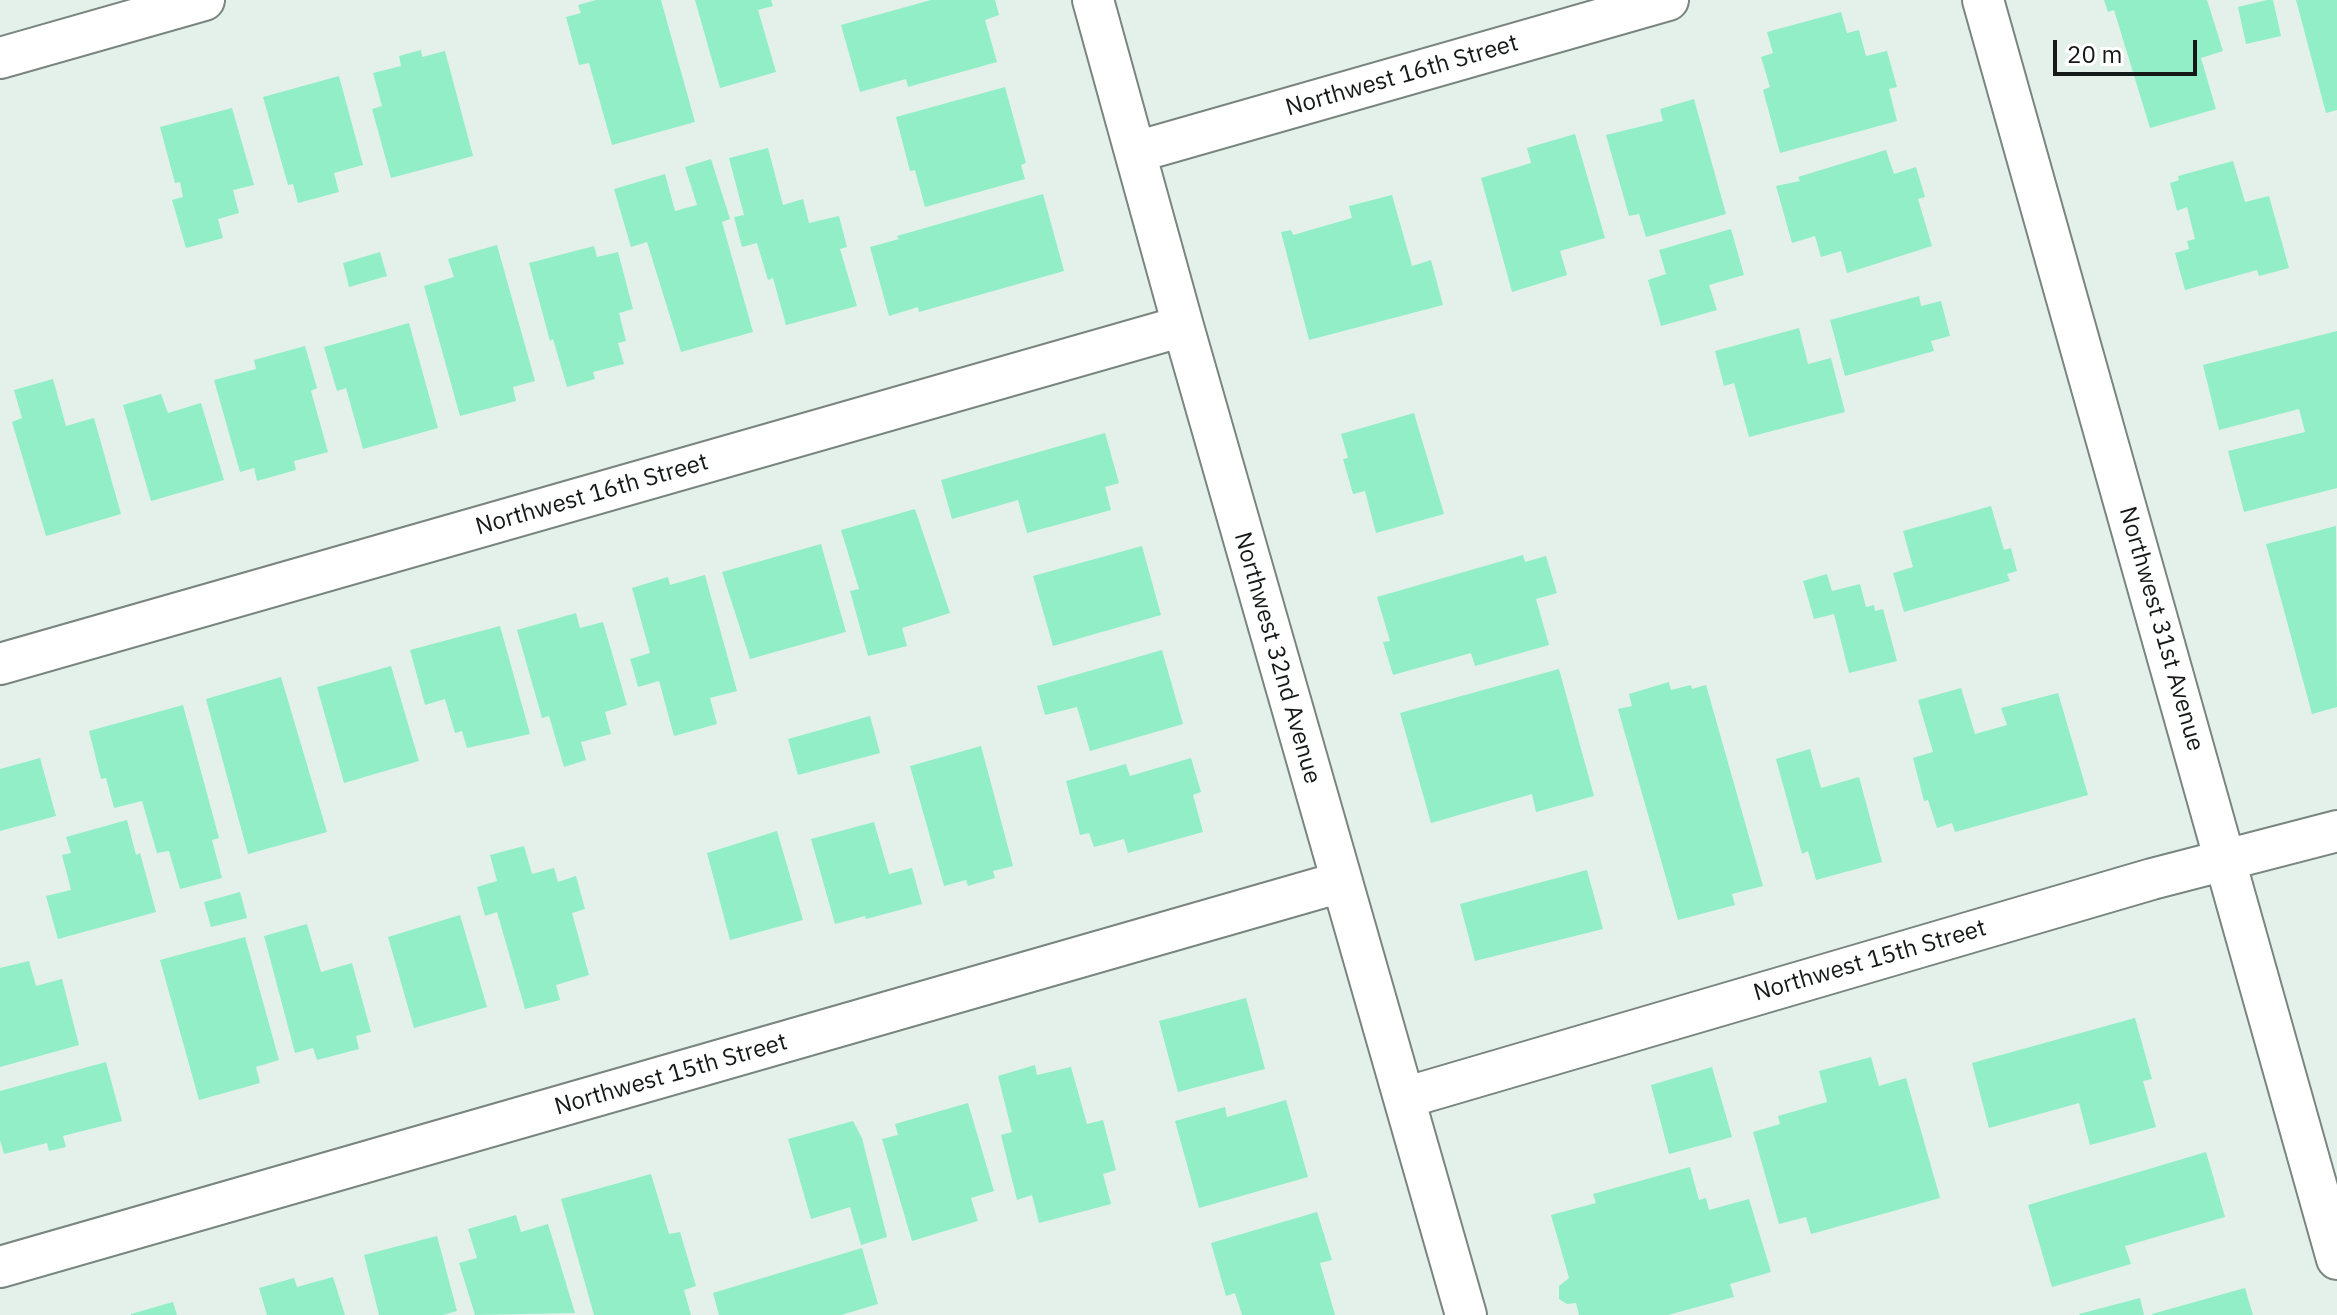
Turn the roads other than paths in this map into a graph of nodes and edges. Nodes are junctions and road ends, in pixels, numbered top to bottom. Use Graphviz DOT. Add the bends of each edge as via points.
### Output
graph roads {
  1 [pos="204,0"];
  2 [pos="1093,0"];
  3 [pos="1668,0"];
  4 [pos="1983,0"];
  5 [pos="0,58"];
  6 [pos="1136,152"];
  7 [pos="1183,326"];
  8 [pos="0,664"];
  9 [pos="2337,831"];
  10 [pos="2226,859"];
  11 [pos="1341,882"];
  12 [pos="1404,1098"];
  13 [pos="2337,1259"];
  14 [pos="0,1267"];
  15 [pos="1466,1315"];
  1 -- 5 [label="street"];
  2 -- 6 [label="street, Northwest 32nd Avenue"];
  3 -- 6 [label="street, Northwest 16th Street"];
  4 -- 10 [label="street, Northwest 31st Avenue"];
  6 -- 7 [label="street, Northwest 32nd Avenue"];
  7 -- 8 [label="street, Northwest 16th Street"];
  7 -- 11 [label="street, Northwest 32nd Avenue"];
  9 -- 10 [label="street, Northwest 15th Street"];
  10 -- 12 [label="street, Northwest 15th Street"];
  10 -- 13 [label="street, Northwest 31st Avenue"];
  11 -- 12 [label="street, Northwest 32nd Avenue"];
  11 -- 14 [label="street, Northwest 15th Street"];
  12 -- 15 [label="street, Northwest 32nd Avenue"];
}
